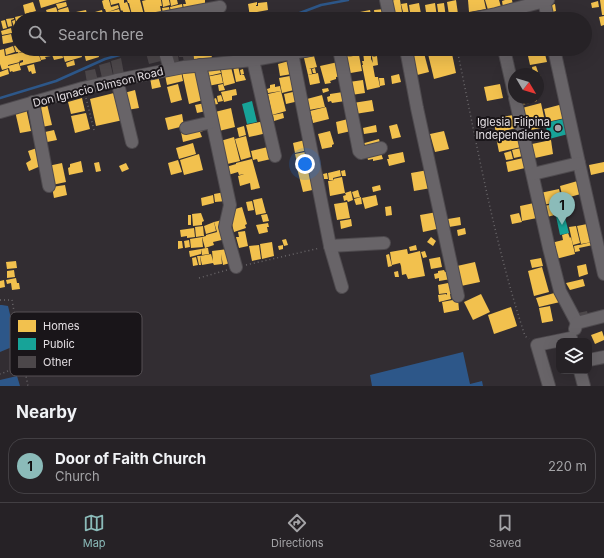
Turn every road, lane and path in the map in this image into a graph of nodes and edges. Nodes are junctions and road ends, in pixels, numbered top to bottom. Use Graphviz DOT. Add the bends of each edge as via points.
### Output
graph roads {
  1 [pos="546,0"];
  2 [pos="386,1"];
  3 [pos="220,7"];
  4 [pos="194,12"];
  5 [pos="388,12"];
  6 [pos="511,12"];
  7 [pos="547,12"];
  8 [pos="166,56"];
  9 [pos="276,56"];
  10 [pos="293,56"];
  11 [pos="340,56"];
  12 [pos="407,56"];
  13 [pos="458,56"];
  14 [pos="506,56"];
  15 [pos="556,56"];
  16 [pos="254,60"];
  17 [pos="200,65"];
  18 [pos="508,68"];
  19 [pos="170,70"];
  20 [pos="118,80"];
  21 [pos="83,88"];
  22 [pos="33,102"];
  23 [pos="516,104"];
  24 [pos="0,112"];
  25 [pos="212,122"];
  26 [pos="186,128"];
  27 [pos="94,130"];
  28 [pos="132,142"];
  29 [pos="381,148"];
  30 [pos="275,156"];
  31 [pos="579,163"];
  32 [pos="533,174"];
  33 [pos="49,186"];
  34 [pos="384,243"];
  35 [pos="330,246"];
  36 [pos="236,267"];
  37 [pos="604,274"];
  38 [pos="198,278"];
  39 [pos="342,287"];
  40 [pos="458,296"];
  41 [pos="0,300"];
  42 [pos="14,312"];
  43 [pos="604,316"];
  44 [pos="577,323"];
  45 [pos="573,338"];
  46 [pos="556,342"];
  47 [pos="537,345"];
  48 [pos="604,357"];
  49 [pos="592,359"];
  50 [pos="10,369"];
  51 [pos="0,374"];
  52 [pos="581,374"];
  53 [pos="26,376"];
  54 [pos="28,386"];
  55 [pos="549,386"];
  56 [pos="584,386"];
  1 -- 6 [label="street"];
  1 -- 7 [label="street"];
  2 -- 5 [label="street"];
  3 -- 4 [label="street"];
  8 -- 19 [label="street"];
  9 -- 16 [label="street, Don Ignacio Dimson Road"];
  10 -- 35 [label="street"];
  11 -- 29 [label="street" via="359,150 361,153"];
  12 -- 40 [label="street"];
  13 -- 47 [label="path" via="480,164 514,305 524,336"];
  14 -- 18 [label="street"];
  15 -- 31 [label="street"];
  16 -- 17 [label="street, Don Ignacio Dimson Road"];
  16 -- 30 [label="street"];
  17 -- 19 [label="street, Don Ignacio Dimson Road"];
  17 -- 25 [label="street"];
  19 -- 20 [label="street, Don Ignacio Dimson Road"];
  20 -- 21 [label="street, Don Ignacio Dimson Road"];
  20 -- 28 [label="street"];
  21 -- 22 [label="street, Don Ignacio Dimson Road"];
  21 -- 27 [label="path"];
  22 -- 24 [label="street, Don Ignacio Dimson Road"];
  22 -- 33 [label="street"];
  23 -- 32 [label="street"];
  25 -- 26 [label="street"];
  25 -- 36 [label="street" via="230,205 225,227"];
  31 -- 32 [label="street"];
  31 -- 37 [label="street"];
  32 -- 44 [label="street" via="560,291"];
  34 -- 35 [label="street"];
  35 -- 36 [label="path"];
  35 -- 39 [label="street"];
  36 -- 38 [label="path"];
  41 -- 42 [label="path" via="12,300"];
  43 -- 44 [label="street"];
  44 -- 45 [label="street"];
  46 -- 47 [label="street"];
  47 -- 55 [label="street"];
  48 -- 49 [label="street"];
  50 -- 51 [label="path"];
  52 -- 56 [label="street"];
  53 -- 54 [label="path"];
}
